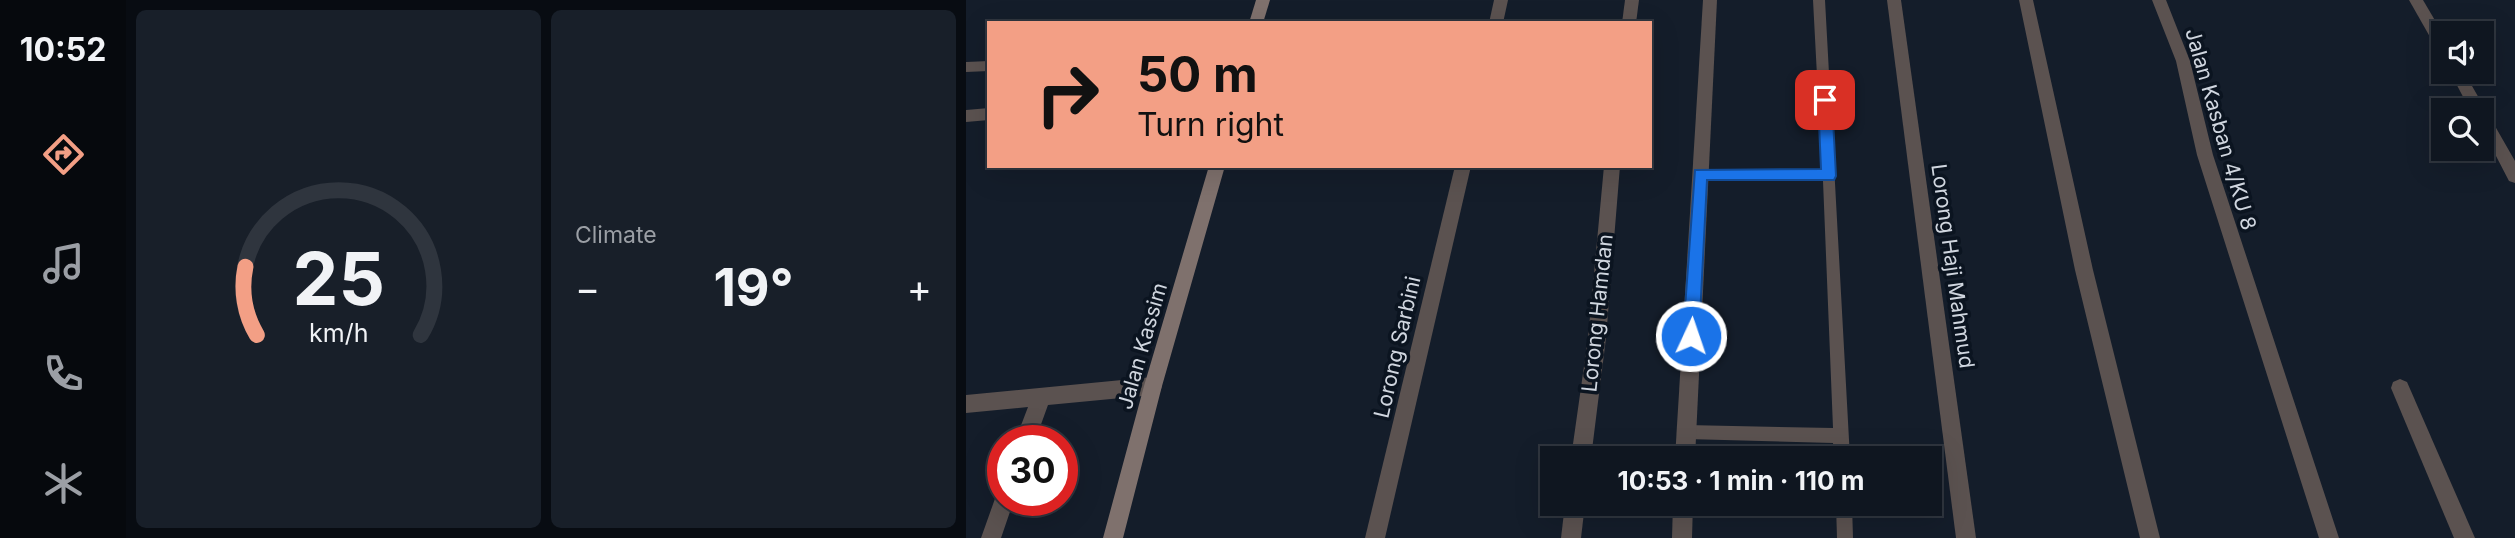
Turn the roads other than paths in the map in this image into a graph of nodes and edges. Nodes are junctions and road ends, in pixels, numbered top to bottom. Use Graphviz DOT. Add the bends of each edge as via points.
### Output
graph roads {
  1 [pos="1262,0"];
  2 [pos="1501,0"];
  3 [pos="1632,0"];
  4 [pos="1710,0"];
  5 [pos="1819,0"];
  6 [pos="1894,0"];
  7 [pos="2026,0"];
  8 [pos="2159,0"];
  9 [pos="2416,0"];
  10 [pos="1257,21"];
  11 [pos="1496,21"];
  12 [pos="1629,21"];
  13 [pos="2431,26"];
  14 [pos="987,66"];
  15 [pos="966,67"];
  16 [pos="987,114"];
  17 [pos="966,116"];
  18 [pos="2494,138"];
  19 [pos="1216,168"];
  20 [pos="1463,168"];
  21 [pos="1612,168"];
  22 [pos="1700,174"];
  23 [pos="1829,176"];
  24 [pos="2515,176"];
  25 [pos="1153,386"];
  26 [pos="2400,388"];
  27 [pos="1041,397"];
  28 [pos="966,404"];
  29 [pos="1031,425"];
  30 [pos="1686,432"];
  31 [pos="1841,436"];
  32 [pos="1583,446"];
  33 [pos="1685,446"];
  34 [pos="1841,446"];
  35 [pos="998,516"];
  36 [pos="1574,516"];
  37 [pos="1683,516"];
  38 [pos="1844,516"];
  39 [pos="990,538"];
  40 [pos="1113,538"];
  41 [pos="1375,538"];
  42 [pos="1571,538"];
  43 [pos="1682,538"];
  44 [pos="1845,538"];
  45 [pos="1966,538"];
  46 [pos="2150,538"];
  47 [pos="2329,538"];
  48 [pos="2465,538"];
  1 -- 10 [label="street"];
  2 -- 11 [label="street"];
  3 -- 12 [label="street"];
  4 -- 22 [label="street"];
  5 -- 23 [label="lane"];
  6 -- 45 [label="street, Lorong Haji Mahmud"];
  7 -- 46 [label="street" via="2084,270"];
  8 -- 47 [label="street, Jalan Kasban 4/KU 8" via="2183,61 2205,155"];
  9 -- 13 [label="street"];
  14 -- 15 [label="street"];
  16 -- 17 [label="street"];
  18 -- 24 [label="street"];
  19 -- 25 [label="street, Jalan Kassim"];
  20 -- 41 [label="street, Lorong Sarbini"];
  21 -- 32 [label="street, Lorong Hamdan"];
  22 -- 23 [label="lane"];
  22 -- 30 [label="street"];
  23 -- 31 [label="lane"];
  25 -- 27 [label="street"];
  25 -- 40 [label="street, Jalan Kassim"];
  26 -- 48 [label="street"];
  27 -- 28 [label="street"];
  27 -- 29 [label="street"];
  30 -- 31 [label="lane"];
  30 -- 33 [label="street"];
  31 -- 34 [label="lane"];
  35 -- 39 [label="street"];
  36 -- 42 [label="street"];
  37 -- 43 [label="street"];
  38 -- 44 [label="lane"];
}
